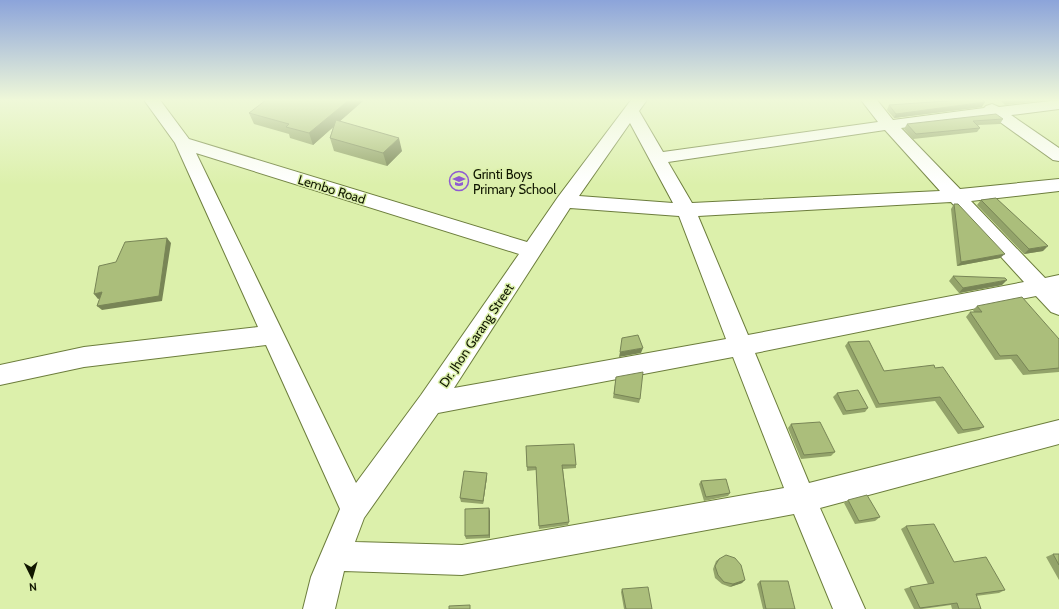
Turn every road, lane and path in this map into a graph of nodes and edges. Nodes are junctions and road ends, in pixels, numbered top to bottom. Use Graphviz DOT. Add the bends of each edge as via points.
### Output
graph roads {
  1 [pos="172,128"];
  2 [pos="619,128"];
  3 [pos="645,128"];
  4 [pos="865,128"];
  5 [pos="892,128"];
  6 [pos="1021,128"];
  7 [pos="183,143"];
  8 [pos="1059,156"];
  9 [pos="657,158"];
  10 [pos="1059,186"];
  11 [pos="956,196"];
  12 [pos="565,201"];
  13 [pos="686,210"];
  14 [pos="532,251"];
  15 [pos="1050,285"];
  16 [pos="1059,306"];
  17 [pos="273,335"];
  18 [pos="742,346"];
  19 [pos="0,375"];
  20 [pos="430,403"];
  21 [pos="1059,432"];
  22 [pos="802,499"];
  23 [pos="354,509"];
  24 [pos="331,566"];
  25 [pos="319,609"];
  26 [pos="849,609"];
  1 -- 7 [label="street"];
  2 -- 12 [label="street, Dr. Jhon Garang Street"];
  3 -- 9 [label="street"];
  4 -- 9 [label="street"];
  5 -- 11 [label="street"];
  6 -- 8 [label="street"];
  7 -- 14 [label="street, Lembo Road"];
  7 -- 17 [label="street"];
  9 -- 13 [label="street"];
  10 -- 11 [label="street"];
  11 -- 13 [label="street"];
  11 -- 15 [label="street"];
  12 -- 13 [label="street"];
  12 -- 14 [label="street, Dr. Jhon Garang Street"];
  13 -- 18 [label="street"];
  14 -- 20 [label="street, Dr. Jhon Garang Street"];
  15 -- 16 [label="street"];
  15 -- 18 [label="street"];
  17 -- 19 [label="street" via="84,357"];
  17 -- 23 [label="street"];
  18 -- 20 [label="street"];
  18 -- 22 [label="street"];
  20 -- 23 [label="street, Dr. Jhon Garang Street"];
  21 -- 22 [label="street"];
  22 -- 24 [label="street" via="462,560"];
  22 -- 26 [label="street"];
  23 -- 24 [label="street, Dr. Jhon Garang Street"];
  24 -- 25 [label="street, Dr. Jhon Garang Street"];
}
